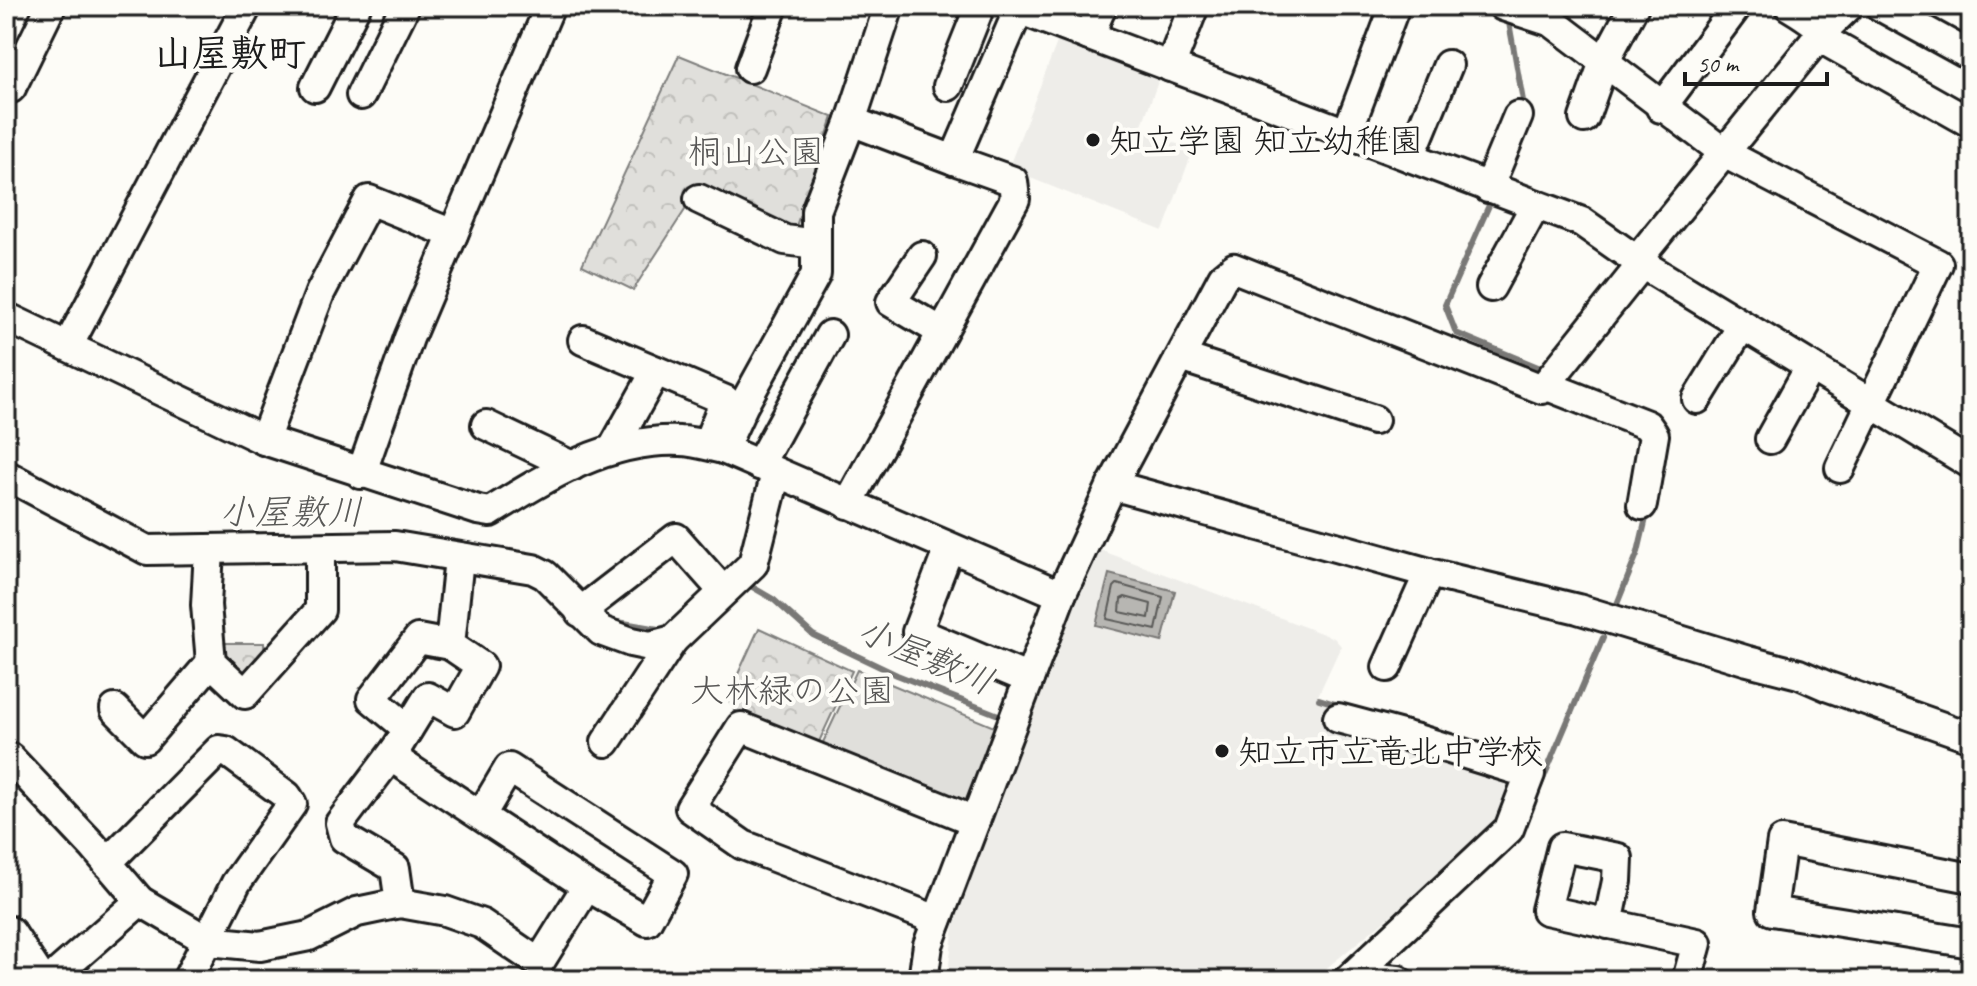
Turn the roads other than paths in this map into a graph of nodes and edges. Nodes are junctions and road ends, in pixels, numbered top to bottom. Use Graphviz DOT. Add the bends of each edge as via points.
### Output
graph roads {
  1 [pos="51,6"];
  2 [pos="247,6"];
  3 [pos="356,6"];
  4 [pos="405,6"];
  5 [pos="550,6"];
  6 [pos="773,6"];
  7 [pos="889,6"];
  8 [pos="980,6"];
  9 [pos="1102,6"];
  10 [pos="1194,6"];
  11 [pos="1395,6"];
  12 [pos="1503,6"];
  13 [pos="1634,6"];
  14 [pos="1737,6"];
  15 [pos="1789,6"];
  16 [pos="1849,6"];
  17 [pos="1880,6"];
  18 [pos="1014,8"];
  19 [pos="1824,30"];
  20 [pos="1089,36"];
  21 [pos="1971,56"];
  22 [pos="1604,62"];
  23 [pos="1448,65"];
  24 [pos="1170,67"];
  25 [pos="750,68"];
  26 [pos="948,86"];
  27 [pos="315,87"];
  28 [pos="8,90"];
  29 [pos="361,95"];
  30 [pos="1661,108"];
  31 [pos="1518,116"];
  32 [pos="1584,118"];
  33 [pos="851,121"];
  34 [pos="1971,123"];
  35 [pos="1347,133"];
  36 [pos="1726,154"];
  37 [pos="1410,157"];
  38 [pos="954,160"];
  39 [pos="1488,188"];
  40 [pos="699,199"];
  41 [pos="1531,204"];
  42 [pos="453,234"];
  43 [pos="816,244"];
  44 [pos="922,256"];
  45 [pos="1640,262"];
  46 [pos="1491,287"];
  47 [pos="6,317"];
  48 [pos="1742,326"];
  49 [pos="942,332"];
  50 [pos="830,335"];
  51 [pos="583,340"];
  52 [pos="68,346"];
  53 [pos="1181,357"];
  54 [pos="1810,367"];
  55 [pos="656,371"];
  56 [pos="1545,385"];
  57 [pos="1697,399"];
  58 [pos="1872,403"];
  59 [pos="1374,420"];
  60 [pos="486,425"];
  61 [pos="1770,439"];
  62 [pos="264,440"];
  63 [pos="715,447"];
  64 [pos="612,450"];
  65 [pos="1971,464"];
  66 [pos="572,466"];
  67 [pos="1840,468"];
  68 [pos="767,469"];
  69 [pos="361,474"];
  70 [pos="6,475"];
  71 [pos="1112,485"];
  72 [pos="848,504"];
  73 [pos="1642,505"];
  74 [pos="320,548"];
  75 [pos="949,548"];
  76 [pos="209,550"];
  77 [pos="459,558"];
  78 [pos="1429,573"];
  79 [pos="723,591"];
  80 [pos="1061,595"];
  81 [pos="580,612"];
  82 [pos="673,640"];
  83 [pos="450,645"];
  84 [pos="211,662"];
  85 [pos="1387,667"];
  86 [pos="1029,679"];
  87 [pos="115,709"];
  88 [pos="1338,718"];
  89 [pos="1971,737"];
  90 [pos="402,739"];
  91 [pos="606,742"];
  92 [pos="6,761"];
  93 [pos="481,815"];
  94 [pos="975,821"];
  95 [pos="107,863"];
  96 [pos="1971,878"];
  97 [pos="587,886"];
  98 [pos="140,901"];
  99 [pos="400,903"];
  100 [pos="937,920"];
  101 [pos="1608,924"];
  102 [pos="6,936"];
  103 [pos="208,941"];
  104 [pos="1971,943"];
  105 [pos="56,978"];
  106 [pos="1350,978"];
  107 [pos="187,980"];
  108 [pos="923,980"];
  109 [pos="1398,980"];
  110 [pos="1687,980"];
  1 -- 28 [label="street"];
  2 -- 52 [label="street"];
  3 -- 27 [label="street"];
  4 -- 29 [label="street"];
  5 -- 42 [label="street"];
  6 -- 25 [label="street"];
  7 -- 33 [label="street"];
  8 -- 26 [label="street"];
  9 -- 20 [label="street"];
  10 -- 24 [label="street"];
  11 -- 35 [label="street"];
  12 -- 22 [label="street" via="1552,22"];
  13 -- 22 [label="street"];
  14 -- 30 [label="street"];
  15 -- 19 [label="street"];
  16 -- 19 [label="street"];
  17 -- 21 [label="street"];
  18 -- 20 [label="street"];
  18 -- 38 [label="street"];
  19 -- 34 [label="street" via="1831,44"];
  19 -- 36 [label="street"];
  20 -- 24 [label="street"];
  22 -- 30 [label="street"];
  22 -- 32 [label="street"];
  23 -- 37 [label="street"];
  24 -- 35 [label="street"];
  30 -- 36 [label="street"];
  31 -- 39 [label="street"];
  33 -- 38 [label="street"];
  33 -- 43 [label="street" via="816,211"];
  35 -- 37 [label="street"];
  36 -- 45 [label="street"];
  36 -- 58 [label="street" via="1938,264"];
  37 -- 39 [label="street"];
  38 -- 49 [label="street" via="1013,181 1016,191"];
  39 -- 41 [label="street"];
  40 -- 43 [label="street" via="785,240"];
  41 -- 45 [label="street" via="1582,222"];
  41 -- 46 [label="street"];
  42 -- 62 [label="street" via="369,200 320,293"];
  42 -- 69 [label="street"];
  43 -- 63 [label="street" via="816,274"];
  44 -- 49 [label="street" via="891,302"];
  45 -- 48 [label="street"];
  45 -- 56 [label="street"];
  47 -- 52 [label="street"];
  48 -- 54 [label="street"];
  48 -- 57 [label="street"];
  49 -- 72 [label="street"];
  50 -- 68 [label="street"];
  51 -- 55 [label="street"];
  52 -- 62 [label="street"];
  53 -- 56 [label="street" via="1223,277 1234,268 1542,389"];
  53 -- 59 [label="street"];
  53 -- 71 [label="street"];
  54 -- 58 [label="street"];
  54 -- 61 [label="street"];
  55 -- 63 [label="street" via="725,400"];
  55 -- 64 [label="street"];
  56 -- 73 [label="street" via="1647,425 1654,435"];
  58 -- 65 [label="street"];
  58 -- 67 [label="street"];
  60 -- 66 [label="street"];
  62 -- 69 [label="street"];
  63 -- 64 [label="street" via="681,441"];
  63 -- 68 [label="street"];
  64 -- 66 [label="street"];
  66 -- 69 [label="street" via="490,512"];
  68 -- 72 [label="street"];
  68 -- 79 [label="street" via="753,564"];
  70 -- 76 [label="street" via="147,550"];
  71 -- 78 [label="street"];
  71 -- 80 [label="street"];
  72 -- 75 [label="street"];
  74 -- 76 [label="street"];
  74 -- 77 [label="street" via="395,546"];
  74 -- 84 [label="street" via="320,610 245,694"];
  75 -- 80 [label="street"];
  75 -- 86 [label="street" via="917,632"];
  76 -- 84 [label="street"];
  77 -- 81 [label="street" via="533,569"];
  77 -- 83 [label="street"];
  78 -- 85 [label="street"];
  78 -- 89 [label="street" via="1578,609 1799,674"];
  79 -- 81 [label="street" via="676,538"];
  79 -- 82 [label="street"];
  80 -- 86 [label="street"];
  81 -- 82 [label="street" via="601,631 631,642 650,646"];
  82 -- 91 [label="street"];
  83 -- 90 [label="street" via="418,639 372,699"];
  83 -- 90 [label="street" via="481,666 455,712 428,697"];
  84 -- 87 [label="street" via="145,739"];
  86 -- 94 [label="street"];
  88 -- 106 [label="street" via="1530,774 1509,829"];
  90 -- 93 [label="street" via="399,762"];
  90 -- 99 [label="street" via="340,823 344,838 395,868"];
  92 -- 95 [label="street" via="10,758"];
  93 -- 97 [label="street"];
  93 -- 97 [label="street" via="509,768 673,874 647,921"];
  94 -- 100 [label="street"];
  94 -- 100 [label="street" via="741,727 690,808 743,845"];
  95 -- 98 [label="street"];
  95 -- 103 [label="street" via="219,750 287,796 292,804 236,883"];
  96 -- 104 [label="street" via="1782,841 1772,911"];
  97 -- 99 [label="street" via="539,963 482,924"];
  98 -- 103 [label="street"];
  98 -- 105 [label="street"];
  99 -- 103 [label="street" via="357,912 309,936 273,944"];
  100 -- 108 [label="street"];
  101 -- 110 [label="street" via="1697,943"];
  102 -- 105 [label="highway"];
  103 -- 107 [label="street"];
  106 -- 109 [label="street"];
}
